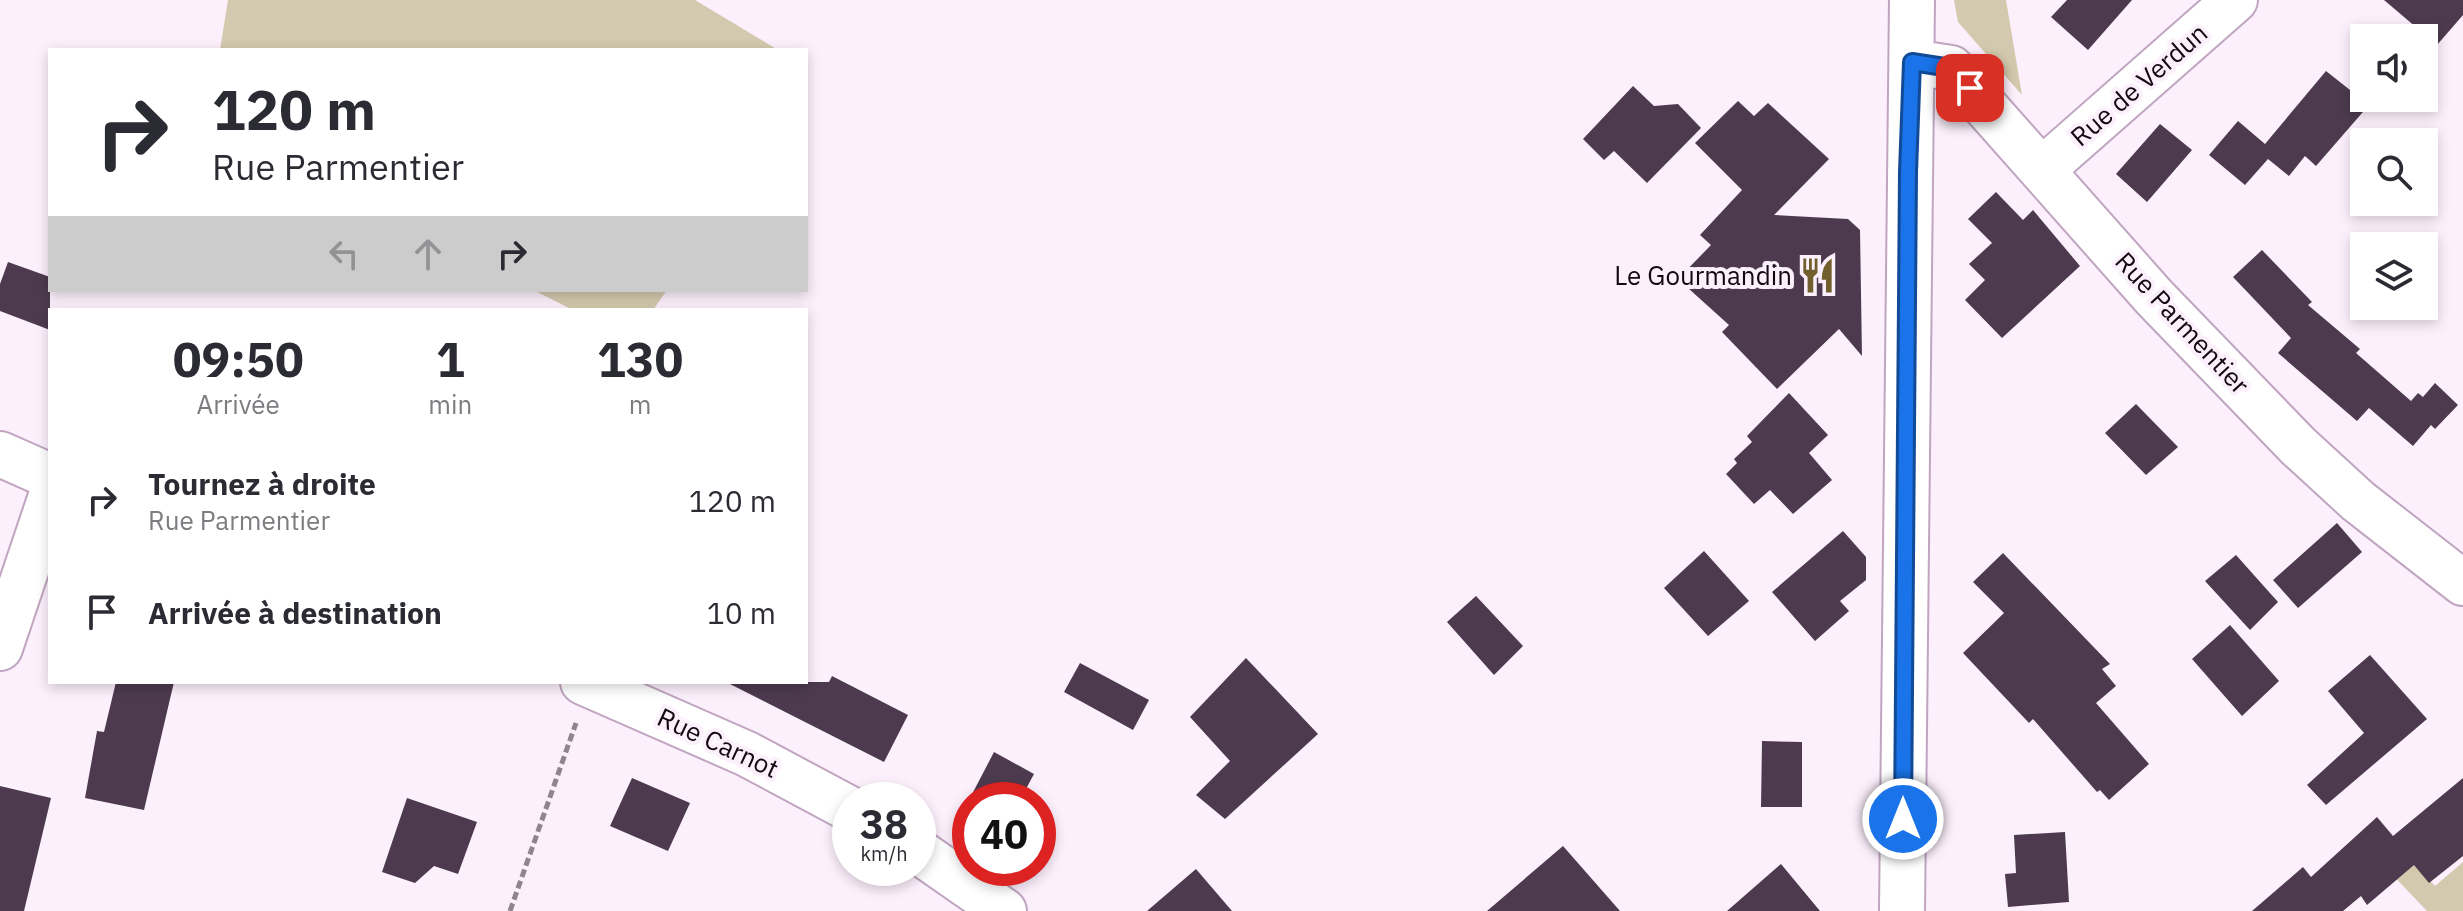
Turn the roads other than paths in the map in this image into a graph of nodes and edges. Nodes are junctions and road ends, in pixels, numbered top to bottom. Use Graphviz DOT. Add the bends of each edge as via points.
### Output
graph roads {
  1 [pos="1912,0"];
  2 [pos="2235,0"];
  3 [pos="1912,62"];
  4 [pos="2043,169"];
  5 [pos="0,454"];
  6 [pos="48,475"];
  7 [pos="48,505"];
  8 [pos="2463,583"];
  9 [pos="0,648"];
  10 [pos="588,684"];
  11 [pos="832,799"];
  12 [pos="936,864"];
  13 [pos="1004,911"];
  14 [pos="1902,911"];
  1 -- 3 [label="street"];
  2 -- 4 [label="street, Rue de Verdun"];
  3 -- 4 [label="street, Rue Parmentier" via="1951,68"];
  3 -- 14 [label="street"];
  4 -- 8 [label="street, Rue Parmentier" via="2154,297 2298,446"];
  5 -- 6 [label="street"];
  7 -- 9 [label="street"];
  10 -- 11 [label="street, Rue Carnot" via="747,754"];
  12 -- 13 [label="street"];
}
